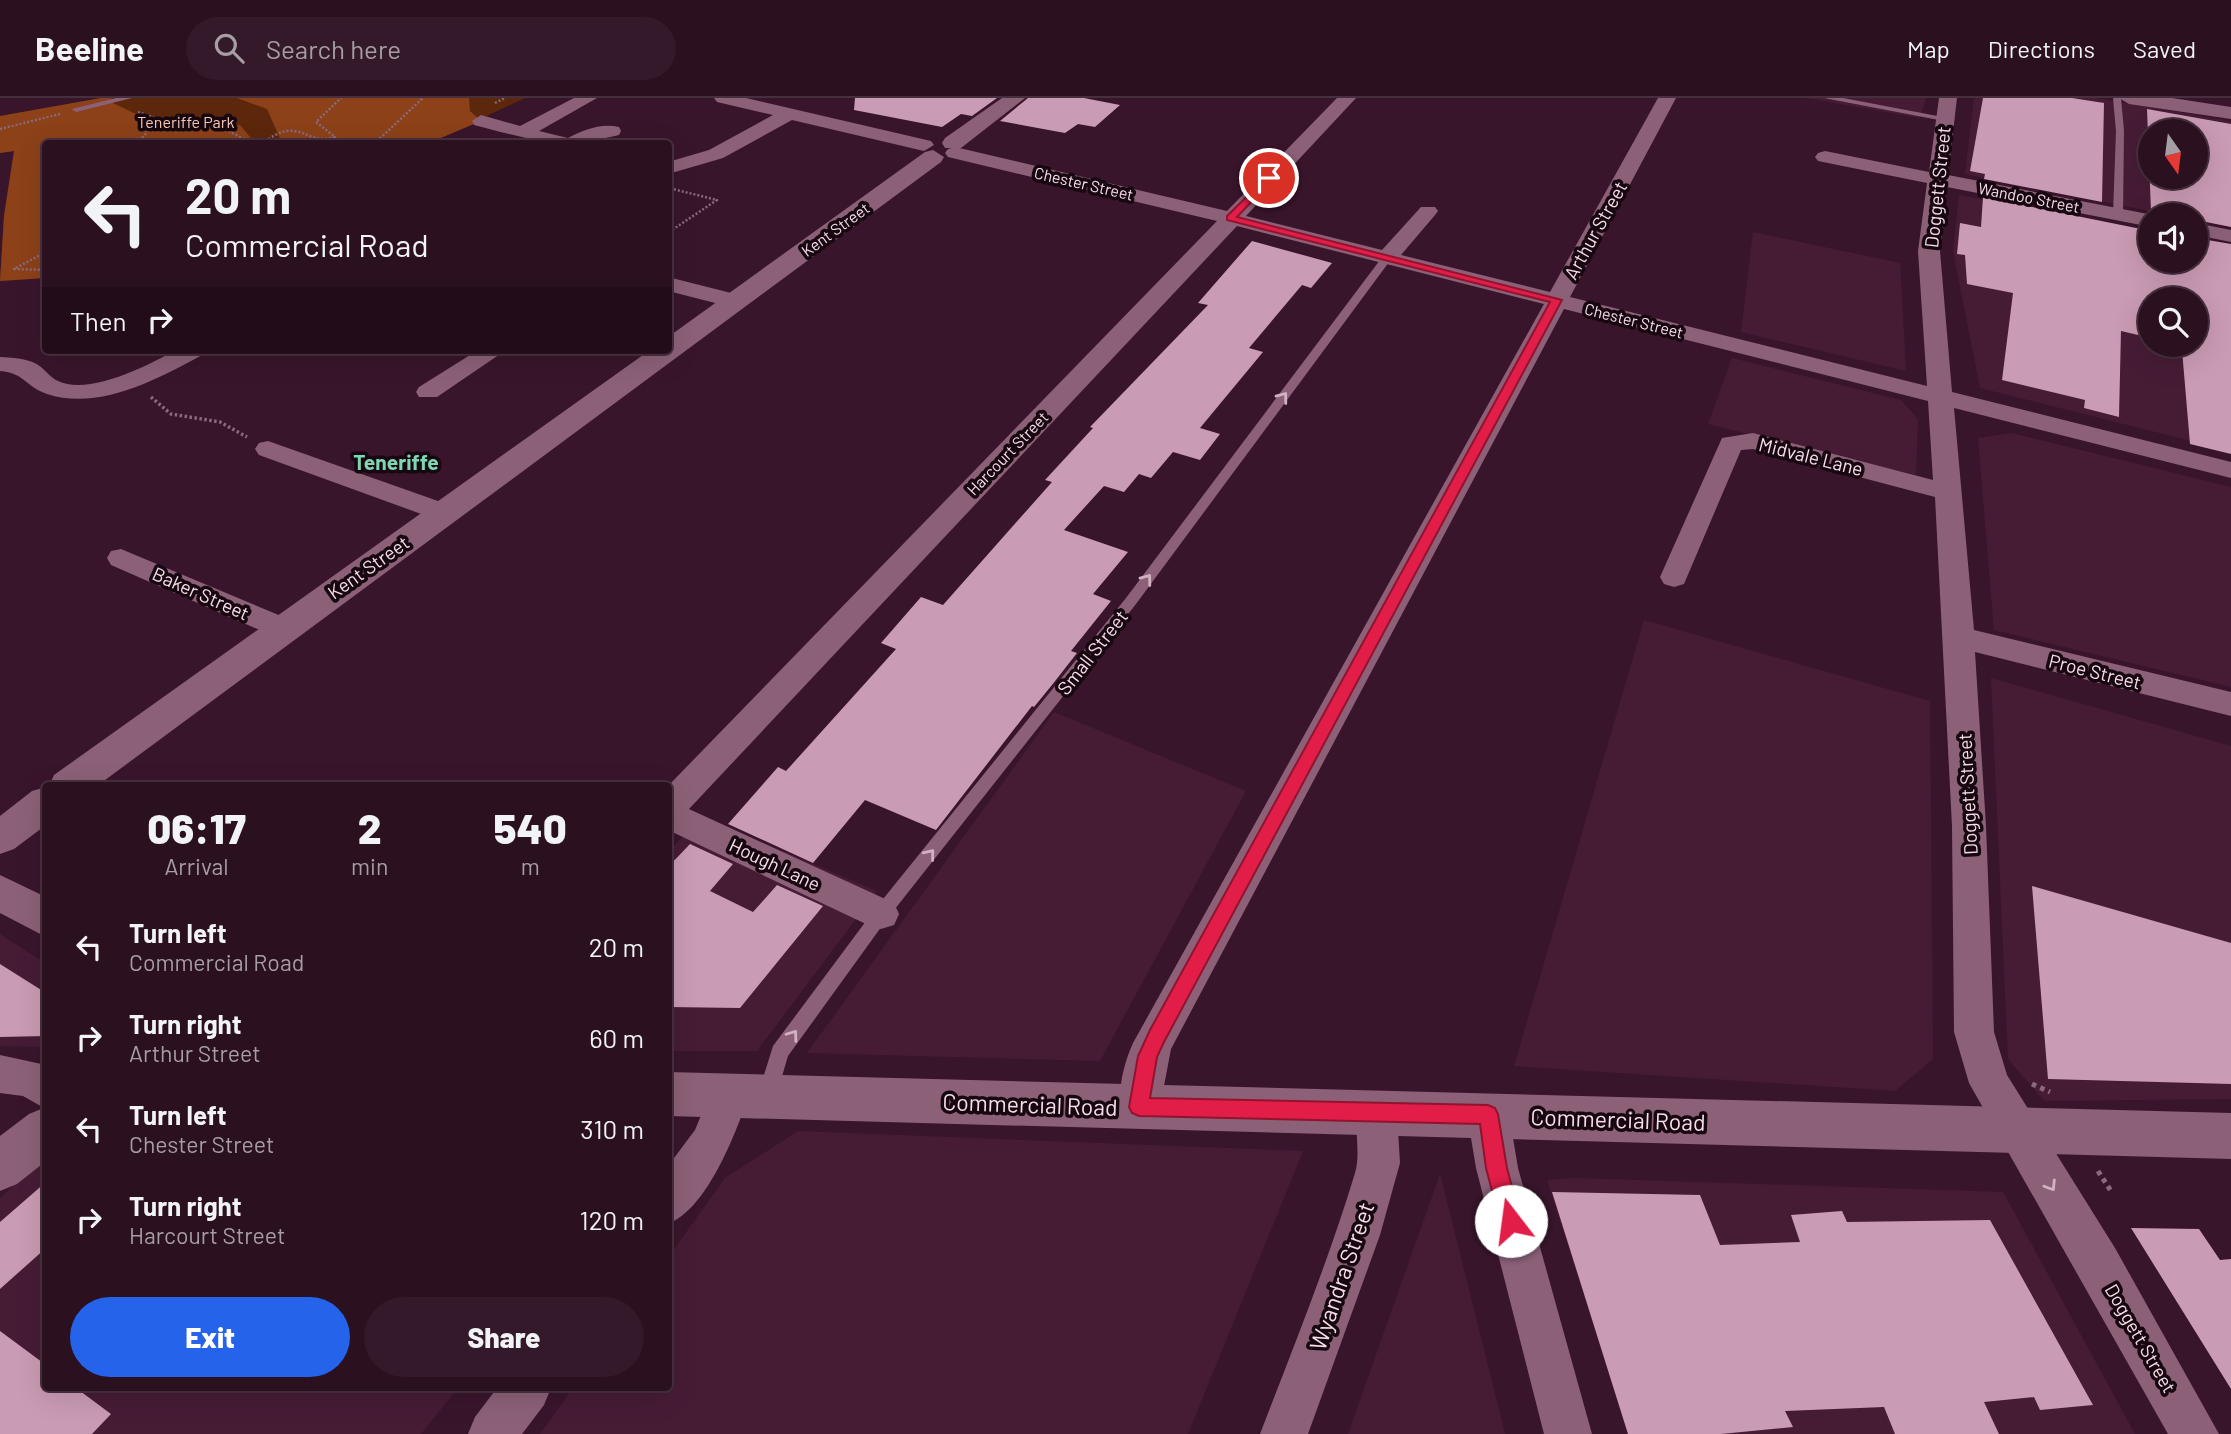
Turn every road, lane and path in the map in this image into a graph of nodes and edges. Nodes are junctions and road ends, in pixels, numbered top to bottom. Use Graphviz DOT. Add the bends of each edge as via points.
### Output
graph roads {
  1 [pos="128,98"];
  2 [pos="341,98"];
  3 [pos="423,98"];
  4 [pos="588,98"];
  5 [pos="723,98"];
  6 [pos="1015,98"];
  7 [pos="1346,98"];
  8 [pos="1667,98"];
  9 [pos="1828,98"];
  10 [pos="1948,98"];
  11 [pos="2118,98"];
  12 [pos="2129,98"];
  13 [pos="116,99"];
  14 [pos="76,109"];
  15 [pos="2231,113"];
  16 [pos="788,114"];
  17 [pos="1944,118"];
  18 [pos="481,121"];
  19 [pos="0,128"];
  20 [pos="612,131"];
  21 [pos="522,132"];
  22 [pos="141,140"];
  23 [pos="248,140"];
  24 [pos="266,140"];
  25 [pos="320,140"];
  26 [pos="325,140"];
  27 [pos="378,140"];
  28 [pos="553,140"];
  29 [pos="577,140"];
  30 [pos="941,149"];
  31 [pos="1825,157"];
  32 [pos="672,167"];
  33 [pos="1938,180"];
  34 [pos="672,189"];
  35 [pos="1428,211"];
  36 [pos="2118,214"];
  37 [pos="1230,218"];
  38 [pos="2138,218"];
  39 [pos="672,230"];
  40 [pos="2208,231"];
  41 [pos="2231,236"];
  42 [pos="42,254"];
  43 [pos="1387,258"];
  44 [pos="42,270"];
  45 [pos="672,285"];
  46 [pos="1557,300"];
  47 [pos="735,301"];
  48 [pos="672,347"];
  49 [pos="186,354"];
  50 [pos="488,354"];
  51 [pos="663,354"];
  52 [pos="0,364"];
  53 [pos="131,381"];
  54 [pos="428,392"];
  55 [pos="1942,398"];
  56 [pos="268,449"];
  57 [pos="2231,470"];
  58 [pos="1950,493"];
  59 [pos="445,513"];
  60 [pos="121,558"];
  61 [pos="1674,577"];
  62 [pos="282,628"];
  63 [pos="1959,637"];
  64 [pos="2231,704"];
  65 [pos="73,782"];
  66 [pos="672,804"];
  67 [pos="42,806"];
  68 [pos="672,816"];
  69 [pos="0,838"];
  70 [pos="0,892"];
  71 [pos="881,914"];
  72 [pos="42,917"];
  73 [pos="0,1074"];
  74 [pos="42,1087"];
  75 [pos="672,1094"];
  76 [pos="748,1096"];
  77 [pos="1139,1107"];
  78 [pos="1376,1114"];
  79 [pos="1488,1114"];
  80 [pos="2015,1128"];
  81 [pos="42,1133"];
  82 [pos="2231,1136"];
  83 [pos="0,1167"];
  84 [pos="2097,1168"];
  85 [pos="2111,1191"];
  86 [pos="672,1197"];
  87 [pos="525,1391"];
  88 [pos="492,1434"];
  89 [pos="1284,1434"];
  90 [pos="1568,1434"];
  91 [pos="2195,1434"];
  1 -- 13 [label="lane"];
  2 -- 26 [label="path" via="316,122 335,136"];
  3 -- 27 [label="path"];
  4 -- 21 [label="street"];
  5 -- 16 [label="street, Chester Street"];
  6 -- 30 [label="street, Kent Street"];
  7 -- 37 [label="street, Harcourt Street"];
  8 -- 46 [label="street, Arthur Street"];
  9 -- 17 [label="lane"];
  10 -- 17 [label="street, Doggett Street"];
  11 -- 36 [label="lane"];
  12 -- 15 [label="street"];
  13 -- 14 [label="lane"];
  14 -- 19 [label="path"];
  16 -- 30 [label="street, Chester Street"];
  16 -- 32 [label="street" via="716,154"];
  17 -- 33 [label="street, Doggett Street"];
  18 -- 21 [label="street"];
  20 -- 29 [label="street"];
  21 -- 28 [label="street"];
  22 -- 23 [label="path" via="158,122 216,122"];
  24 -- 25 [label="path" via="275,131 300,128"];
  30 -- 37 [label="street, Chester Street"];
  30 -- 47 [label="street, Kent Street"];
  31 -- 33 [label="street, Wandoo Street"];
  33 -- 36 [label="street, Wandoo Street"];
  33 -- 55 [label="street, Doggett Street" via="1929,251"];
  34 -- 39 [label="path" via="718,200"];
  35 -- 43 [label="street, Small Street"];
  36 -- 38 [label="street, Wandoo Street"];
  37 -- 43 [label="street, Chester Street"];
  37 -- 66 [label="street, Harcourt Street"];
  40 -- 41 [label="street"];
  42 -- 44 [label="path" via="14,269"];
  43 -- 46 [label="street, Chester Street"];
  71 -- 43 [label="lane, Small Street, one-way" via="1099,643"];
  45 -- 47 [label="street"];
  46 -- 55 [label="street, Chester Street"];
  46 -- 77 [label="street, Arthur Street" via="1157,1036 1147,1056"];
  47 -- 48 [label="street, Kent Street"];
  49 -- 53 [label="street"];
  50 -- 54 [label="street"];
  51 -- 59 [label="street, Kent Street"];
  52 -- 53 [label="street" via="29,366 54,389 68,391"];
  53 -- 56 [label="path" via="172,414 220,422"];
  55 -- 57 [label="street, Chester Street"];
  55 -- 58 [label="street, Doggett Street"];
  56 -- 59 [label="street"];
  58 -- 61 [label="street, Midvale Lane" via="1754,441 1731,443"];
  58 -- 63 [label="street, Doggett Street"];
  59 -- 62 [label="street, Kent Street"];
  60 -- 62 [label="street, Baker Street"];
  62 -- 65 [label="street, Kent Street"];
  63 -- 64 [label="street, Proe Street"];
  63 -- 80 [label="street, Doggett Street" via="1974,1032 1989,1083"];
  67 -- 69 [label="street"];
  68 -- 71 [label="street, Hough Lane"];
  70 -- 72 [label="street"];
  76 -- 71 [label="lane, Small Street, one-way"];
  73 -- 74 [label="street" via="32,1079"];
  75 -- 76 [label="street, Commercial Road"];
  76 -- 77 [label="street, Commercial Road"];
  76 -- 86 [label="street"];
  77 -- 78 [label="street, Commercial Road"];
  78 -- 79 [label="street, Commercial Road"];
  78 -- 89 [label="street, Wyandra Street" via="1379,1163 1358,1235"];
  79 -- 80 [label="street, Commercial Road"];
  79 -- 90 [label="street" via="1497,1168"];
  80 -- 82 [label="street, Commercial Road"];
  80 -- 91 [label="street, Doggett Street, one-way"];
  81 -- 83 [label="street"];
  84 -- 85 [label="path"];
  87 -- 88 [label="street"];
}
